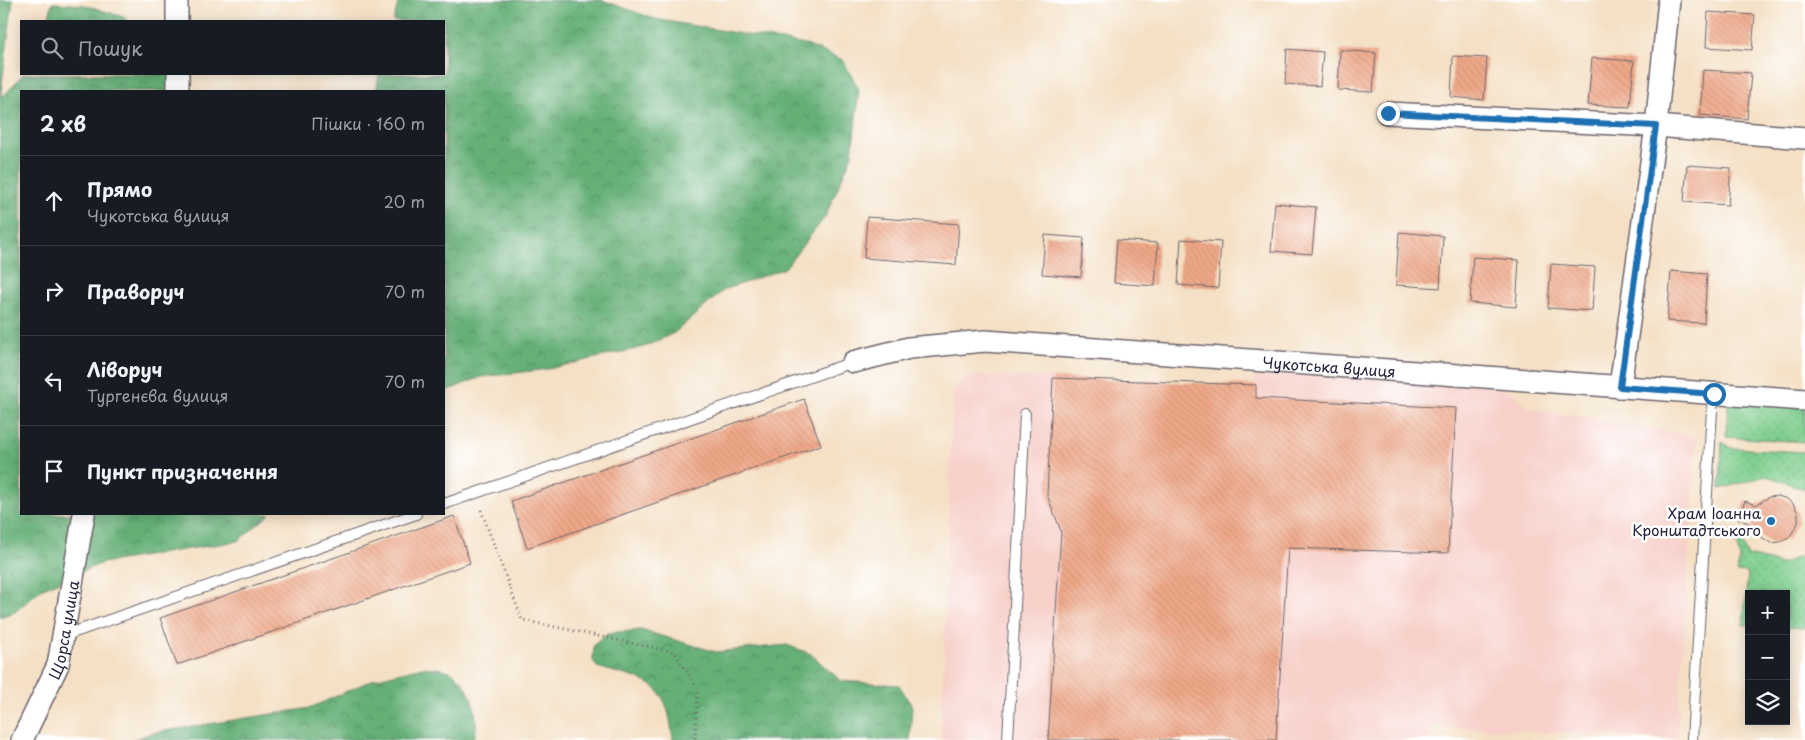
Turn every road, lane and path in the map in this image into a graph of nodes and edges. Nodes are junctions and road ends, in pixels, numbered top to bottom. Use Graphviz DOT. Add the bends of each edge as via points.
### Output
graph roads {
  1 [pos="177,0"];
  2 [pos="1669,0"];
  3 [pos="177,20"];
  4 [pos="178,75"];
  5 [pos="178,90"];
  6 [pos="1388,113"];
  7 [pos="1656,126"];
  8 [pos="1805,138"];
  9 [pos="853,362"];
  10 [pos="1620,387"];
  11 [pos="1714,394"];
  12 [pos="1805,400"];
  13 [pos="1025,414"];
  14 [pos="475,493"];
  15 [pos="445,504"];
  16 [pos="84,515"];
  17 [pos="413,515"];
  18 [pos="63,636"];
  19 [pos="22,740"];
  20 [pos="695,740"];
  21 [pos="1008,740"];
  22 [pos="1692,740"];
  1 -- 3 [label="street"];
  2 -- 7 [label="street"];
  4 -- 5 [label="street"];
  6 -- 7 [label="street"];
  7 -- 8 [label="street"];
  7 -- 10 [label="street"];
  9 -- 10 [label="street, Чукотська вулиця" via="909,348 984,341"];
  9 -- 14 [label="lane"];
  10 -- 11 [label="street, Чукотська вулиця"];
  11 -- 12 [label="street, Чукотська вулиця"];
  11 -- 22 [label="lane"];
  13 -- 21 [label="lane"];
  14 -- 15 [label="lane"];
  14 -- 20 [label="path" via="522,620 674,652 698,689"];
  16 -- 18 [label="street, Щорса улица"];
  17 -- 18 [label="lane"];
  18 -- 19 [label="street, Щорса улица" via="58,665"];
}
